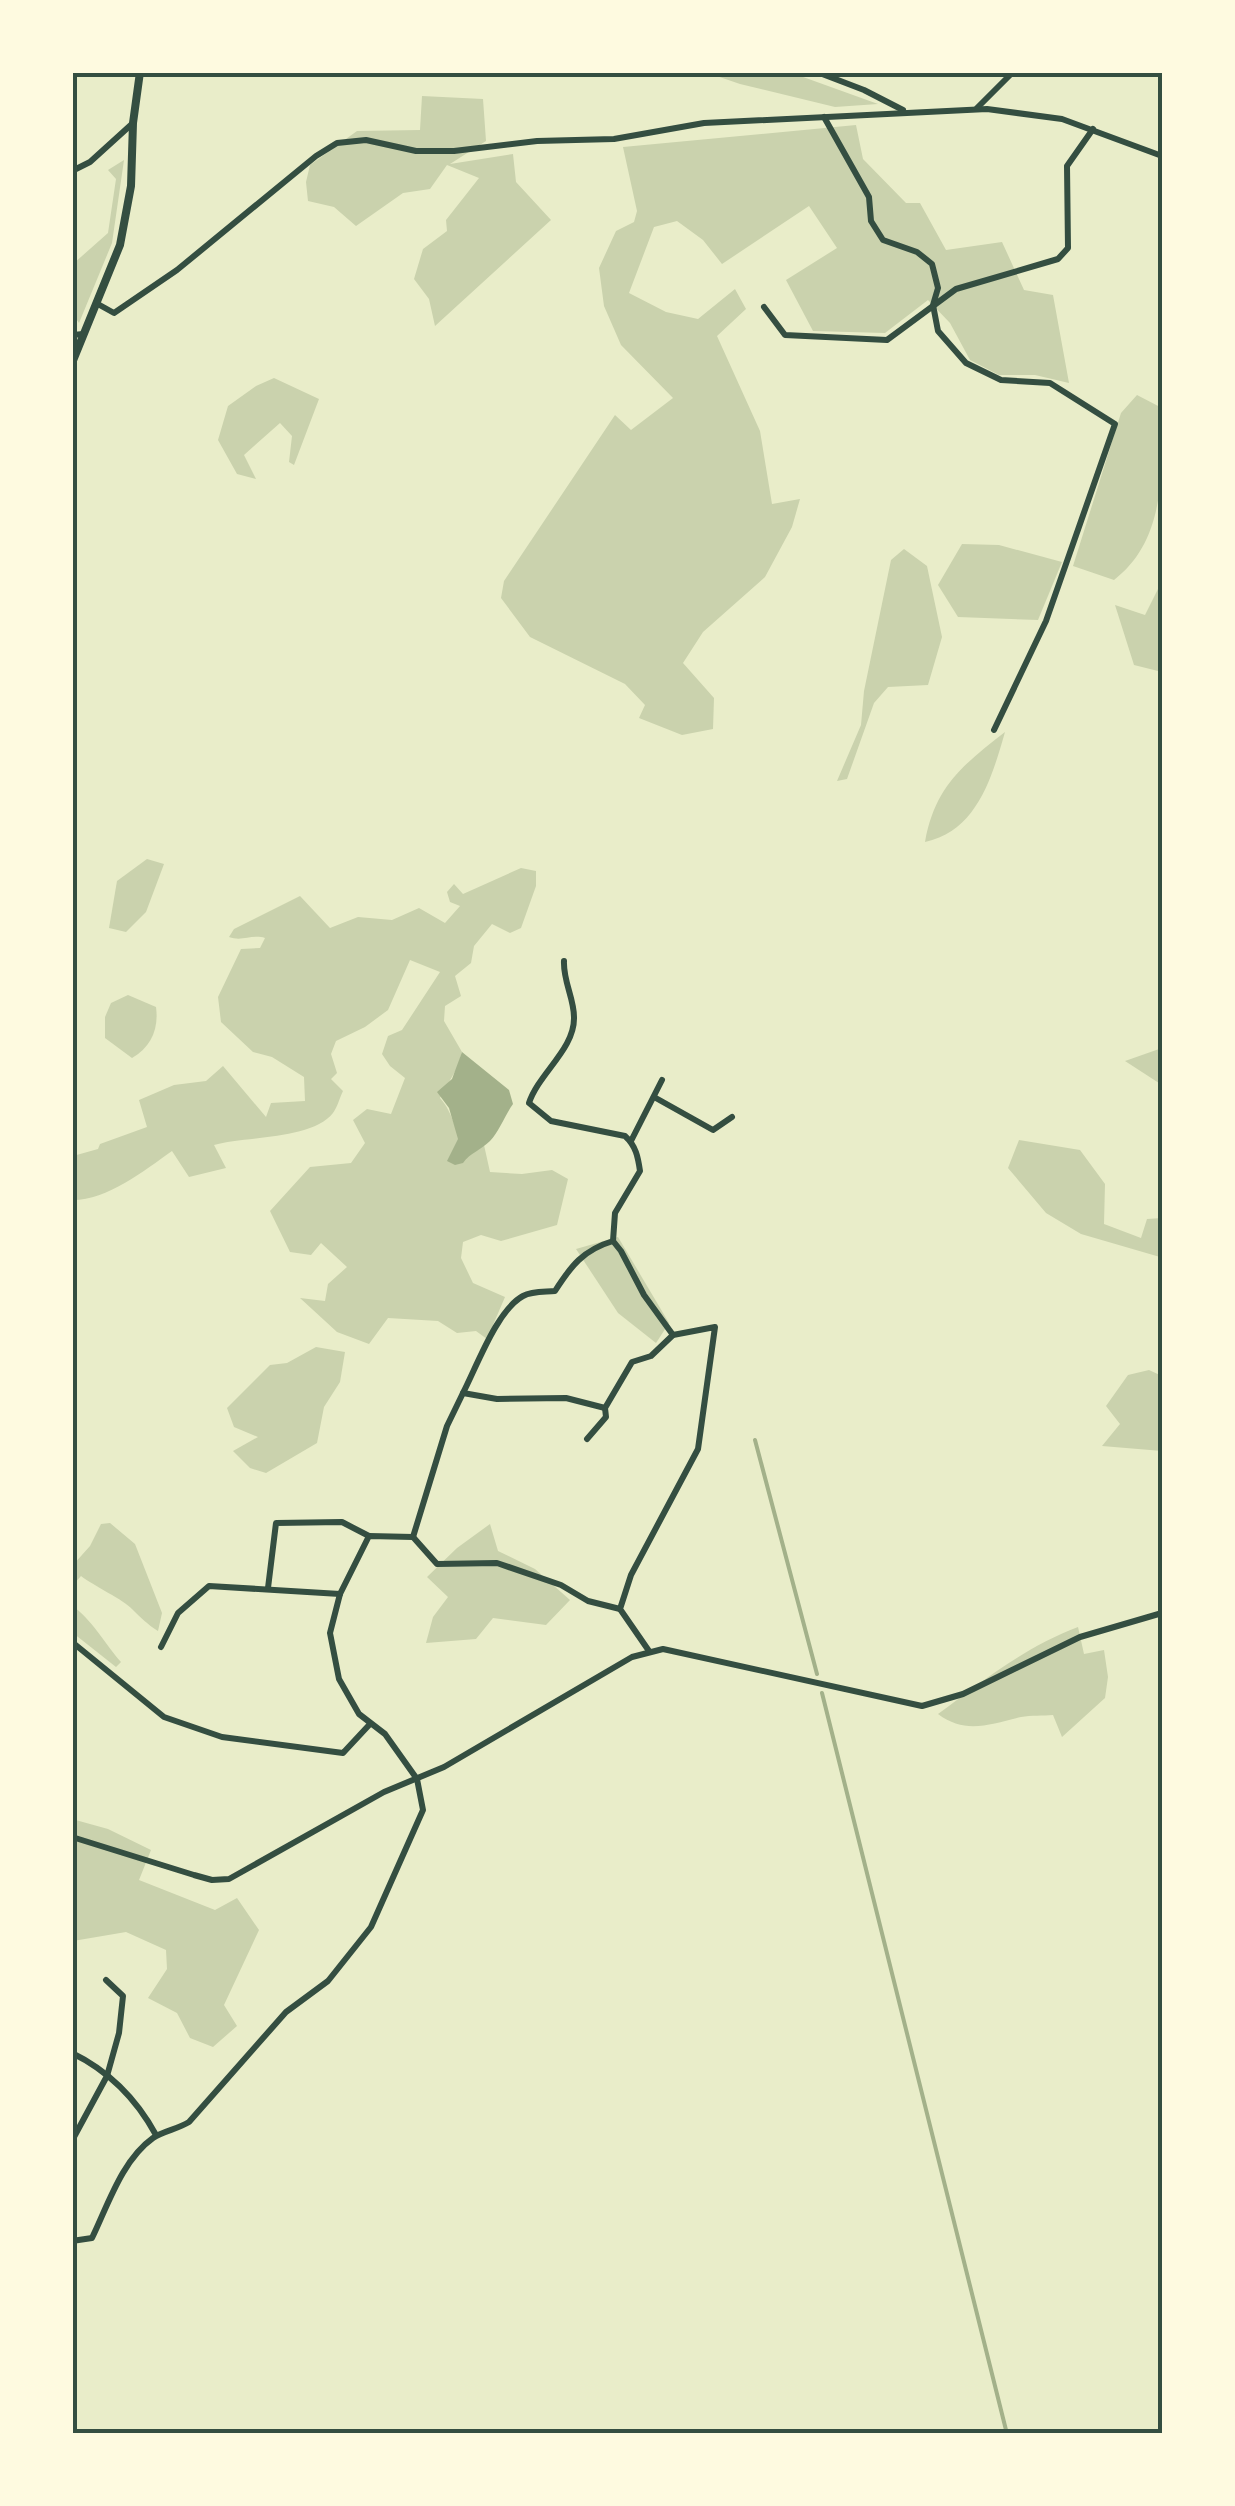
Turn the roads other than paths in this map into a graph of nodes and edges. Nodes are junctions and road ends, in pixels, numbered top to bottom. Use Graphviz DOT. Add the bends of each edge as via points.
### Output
graph roads {
  1 [pos="140,72"];
  2 [pos="817,72"];
  3 [pos="844,72"];
  4 [pos="1013,72"];
  5 [pos="842,82"];
  6 [pos="976,109"];
  7 [pos="907,112"];
  8 [pos="824,117"];
  9 [pos="133,123"];
  10 [pos="1093,129"];
  11 [pos="1162,146"];
  12 [pos="1159,154"];
  13 [pos="72,171"];
  14 [pos="96,302"];
  15 [pos="933,305"];
  16 [pos="764,308"];
  17 [pos="84,334"];
  18 [pos="72,335"];
  19 [pos="72,363"];
  20 [pos="994,730"];
  21 [pos="564,961"];
  22 [pos="662,1080"];
  23 [pos="654,1097"];
  24 [pos="732,1117"];
  25 [pos="631,1141"];
  26 [pos="613,1241"];
  27 [pos="672,1335"];
  28 [pos="463,1393"];
  29 [pos="605,1408"];
  30 [pos="587,1438"];
  31 [pos="369,1536"];
  32 [pos="413,1536"];
  33 [pos="268,1588"];
  34 [pos="340,1594"];
  35 [pos="620,1609"];
  36 [pos="1162,1613"];
  37 [pos="72,1642"];
  38 [pos="161,1647"];
  39 [pos="650,1651"];
  40 [pos="370,1724"];
  41 [pos="417,1779"];
  42 [pos="72,1836"];
  43 [pos="106,1980"];
  44 [pos="72,2052"];
  45 [pos="107,2076"];
  46 [pos="156,2135"];
  47 [pos="74,2138"];
  48 [pos="72,2241"];
  1 -- 9 [label="street"];
  2 -- 5 [label="street"];
  3 -- 5 [label="street"];
  4 -- 6 [label="street"];
  5 -- 7 [label="street"];
  6 -- 7 [label="street"];
  6 -- 10 [label="street"];
  7 -- 8 [label="street"];
  8 -- 14 [label="street" via="454,151 337,143 114,313"];
  8 -- 15 [label="street" via="869,197 871,222 882,240 932,264 938,288"];
  9 -- 13 [label="street"];
  9 -- 14 [label="street" via="120,245"];
  10 -- 12 [label="street"];
  10 -- 15 [label="street" via="1066,166 1068,248 1058,259 956,289"];
  11 -- 12 [label="street"];
  14 -- 17 [label="street"];
  15 -- 16 [label="street" via="887,340 785,336"];
  15 -- 20 [label="street" via="938,331 966,363 1002,380 1050,383 1115,424 1046,621"];
  17 -- 18 [label="street"];
  17 -- 19 [label="street"];
  21 -- 25 [label="street" via="574,1017 569,1039 529,1102 550,1121"];
  22 -- 23 [label="street"];
  23 -- 24 [label="street" via="713,1130"];
  23 -- 25 [label="street"];
  25 -- 26 [label="street" via="640,1172 615,1212"];
  26 -- 27 [label="street"];
  26 -- 28 [label="street" via="592,1247 555,1291 519,1298 504,1313"];
  27 -- 29 [label="street" via="651,1356 632,1362"];
  27 -- 35 [label="street" via="715,1327 698,1448"];
  28 -- 29 [label="street" via="566,1398"];
  28 -- 32 [label="street"];
  29 -- 30 [label="street" via="606,1417"];
  31 -- 32 [label="street"];
  31 -- 33 [label="street" via="342,1522 276,1524"];
  31 -- 34 [label="street"];
  32 -- 35 [label="street" via="437,1564 497,1564"];
  33 -- 34 [label="street"];
  33 -- 38 [label="street" via="209,1586 178,1613"];
  34 -- 40 [label="street" via="330,1633 338,1679"];
  35 -- 39 [label="street"];
  36 -- 39 [label="street" via="1080,1637 962,1694 922,1706"];
  37 -- 40 [label="street" via="164,1718 222,1737 343,1753"];
  39 -- 41 [label="street"];
  40 -- 41 [label="street"];
  41 -- 42 [label="street" via="229,1879 194,1876"];
  41 -- 46 [label="street" via="423,1810 372,1927 189,2122"];
  43 -- 45 [label="street" via="123,1996"];
  44 -- 45 [label="street"];
  45 -- 46 [label="street" via="139,2104"];
  45 -- 47 [label="street"];
  46 -- 48 [label="street" via="132,2158 92,2238"];
}
